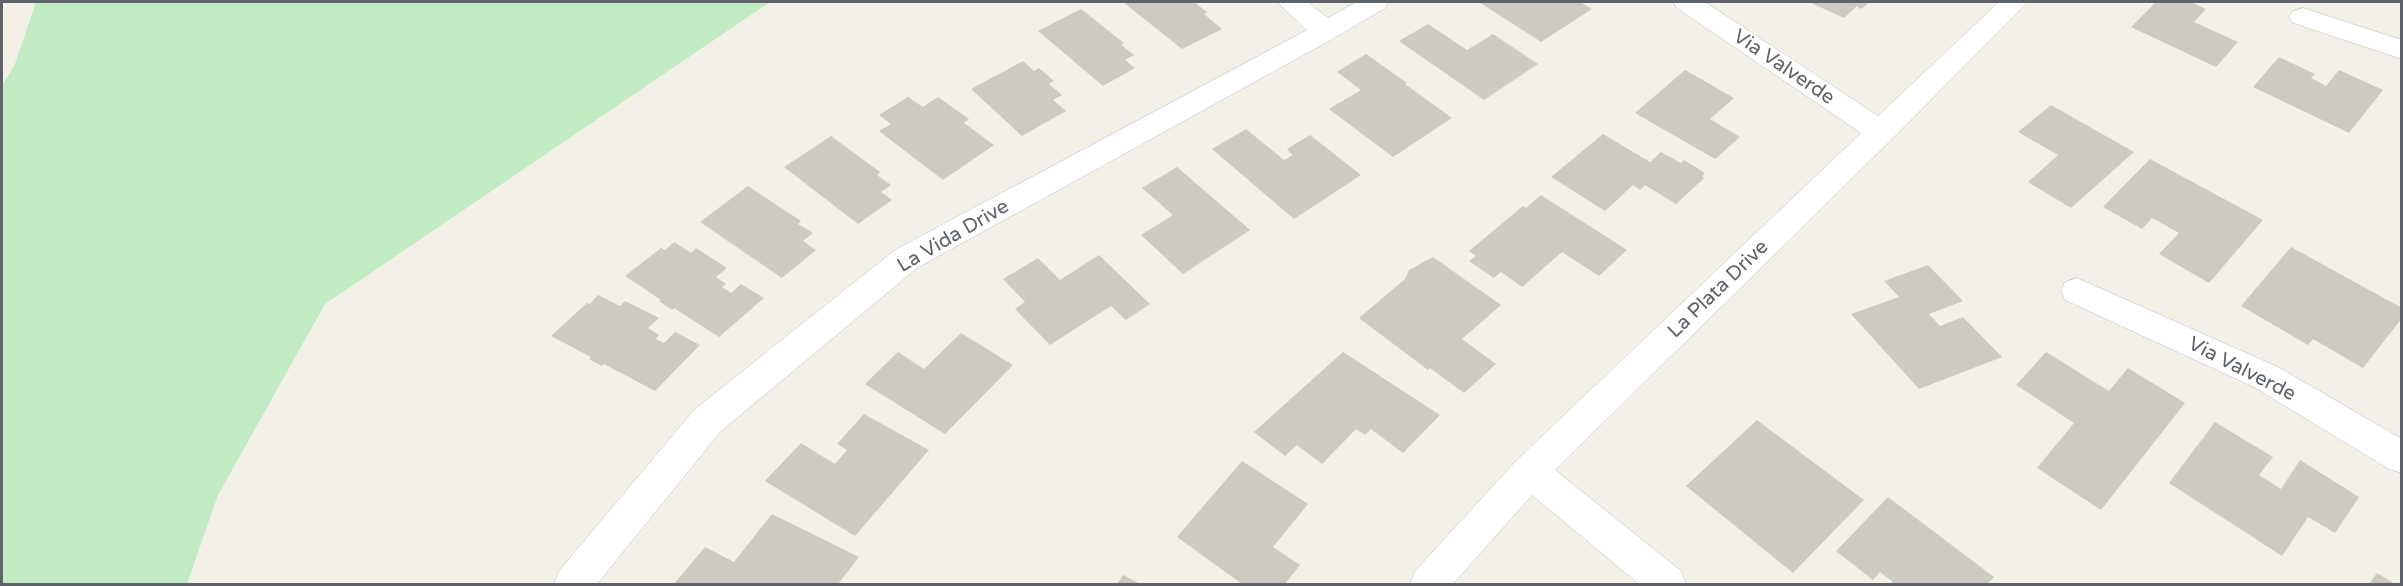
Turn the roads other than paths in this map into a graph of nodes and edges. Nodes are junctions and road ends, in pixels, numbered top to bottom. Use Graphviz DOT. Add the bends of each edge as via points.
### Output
graph roads {
  1 [pos="1291,2"];
  2 [pos="1375,2"];
  3 [pos="1687,2"];
  4 [pos="2014,2"];
  5 [pos="2303,17"];
  6 [pos="1326,31"];
  7 [pos="2402,50"];
  8 [pos="1881,132"];
  9 [pos="2078,291"];
  10 [pos="2402,458"];
  11 [pos="1530,471"];
  12 [pos="573,585"];
  13 [pos="1429,585"];
  14 [pos="1667,585"];
  1 -- 6 [label="street"];
  2 -- 6 [label="street, La Vida Drive"];
  3 -- 8 [label="street, Via Valverde"];
  4 -- 8 [label="street, La Plata Drive"];
  5 -- 7 [label="street"];
  6 -- 12 [label="street, La Vida Drive" via="906,259 707,421"];
  8 -- 11 [label="street, La Plata Drive"];
  9 -- 10 [label="street, Via Valverde" via="2266,377"];
  11 -- 13 [label="street, La Plata Drive"];
  11 -- 14 [label="street"];
}
